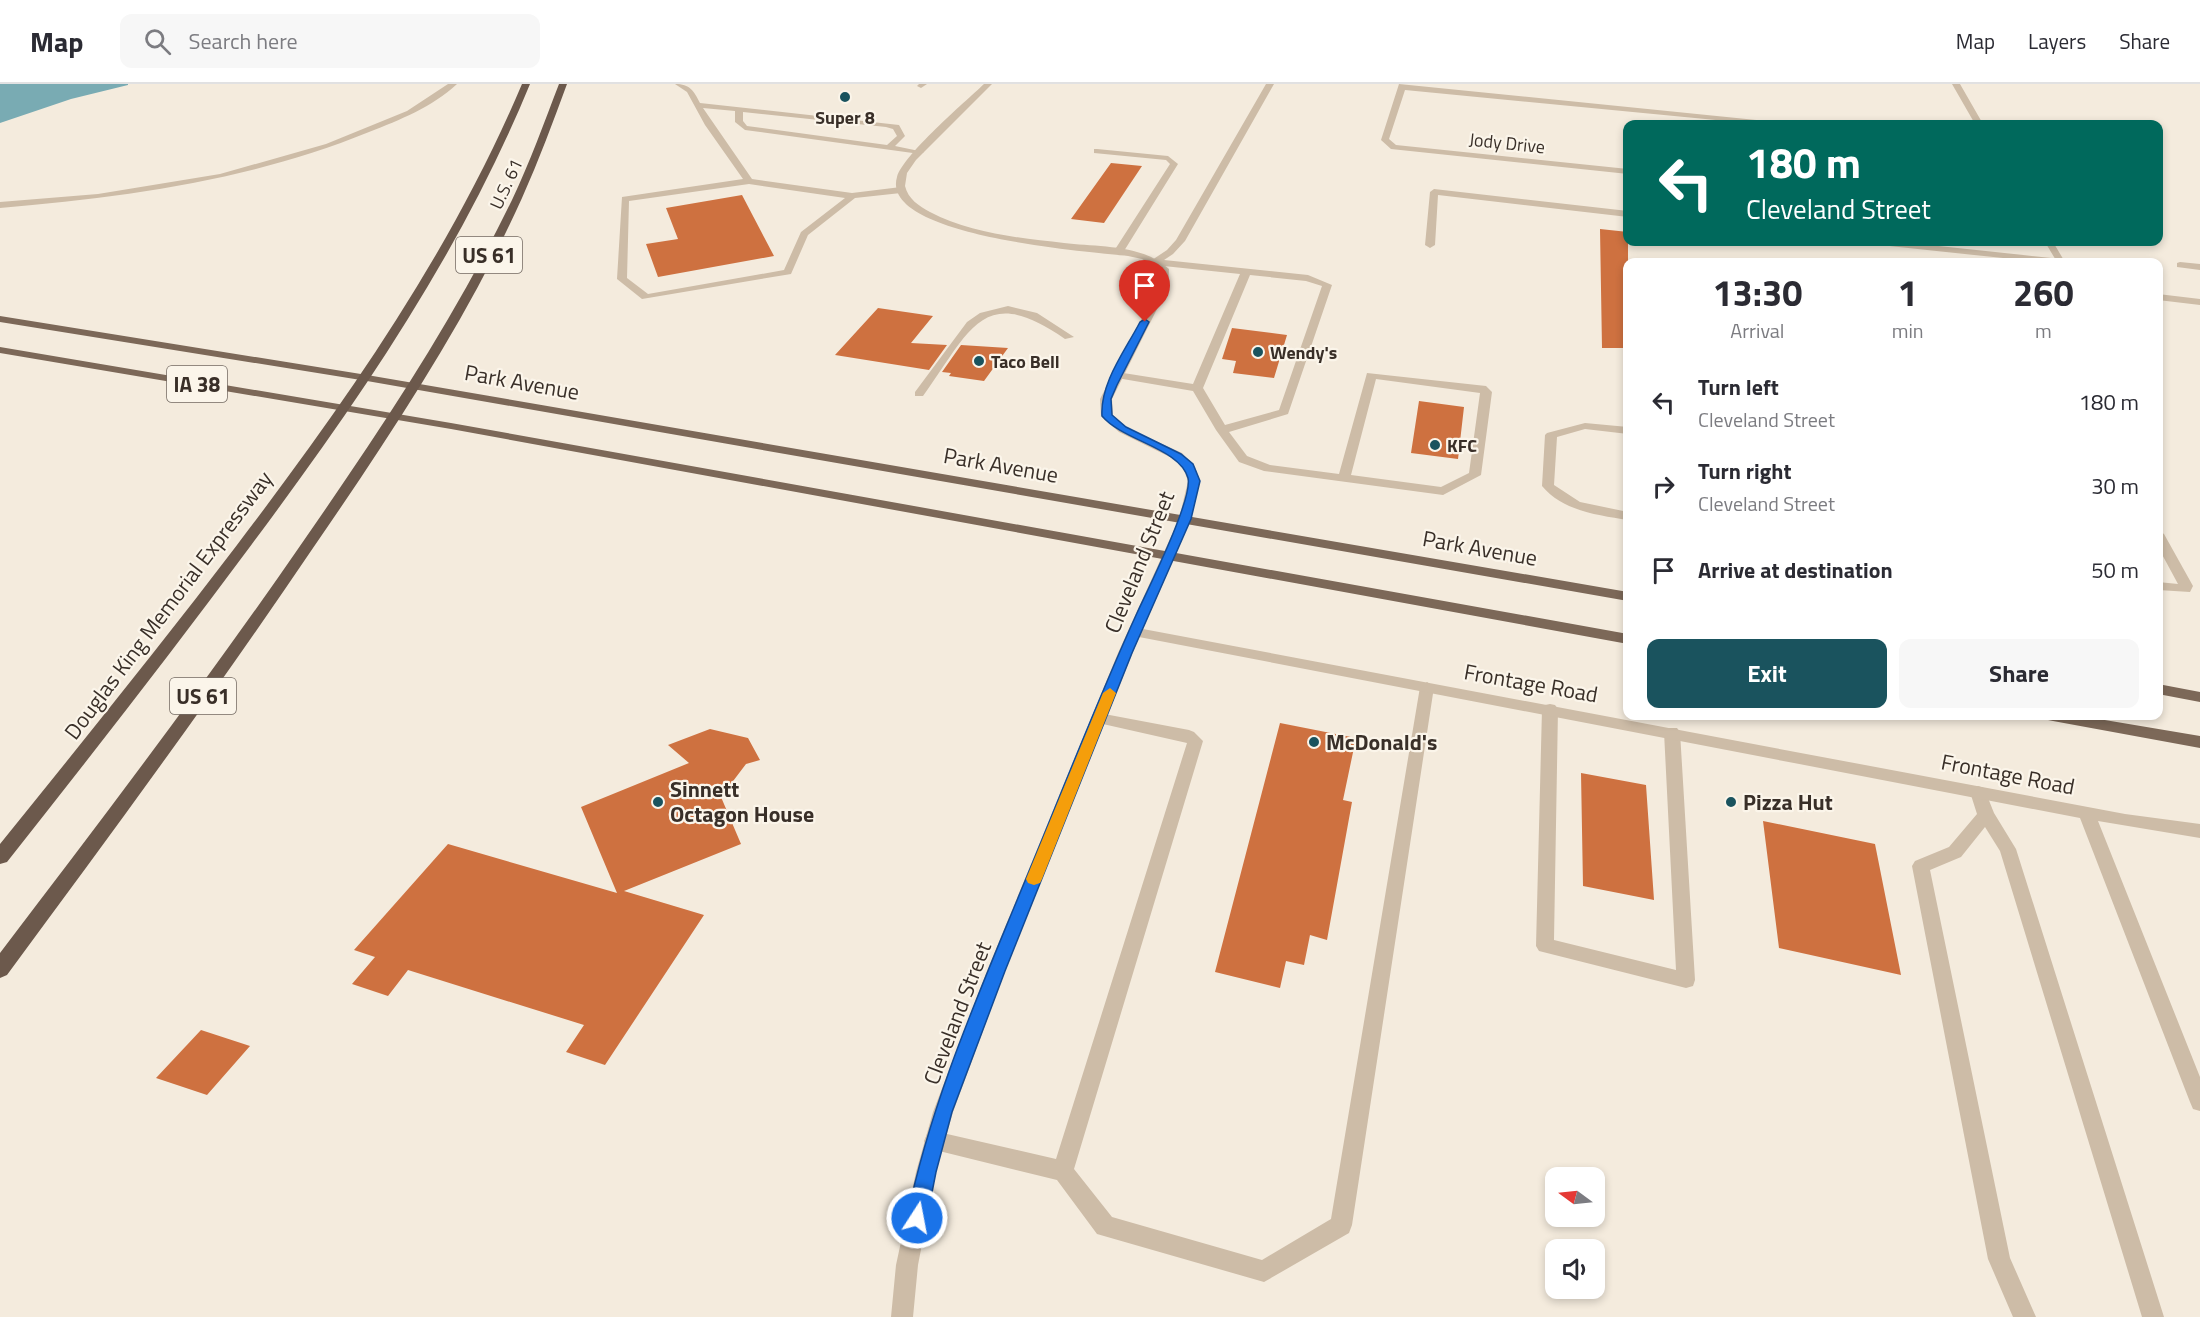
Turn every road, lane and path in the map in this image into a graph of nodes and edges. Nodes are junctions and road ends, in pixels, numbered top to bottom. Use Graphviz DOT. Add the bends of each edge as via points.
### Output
graph roads {
  1 [pos="453,84"];
  2 [pos="526,84"];
  3 [pos="563,84"];
  4 [pos="680,84"];
  5 [pos="988,84"];
  6 [pos="1270,84"];
  7 [pos="1956,84"];
  8 [pos="1403,86"];
  9 [pos="698,105"];
  10 [pos="739,108"];
  11 [pos="1737,120"];
  12 [pos="1977,120"];
  13 [pos="888,148"];
  14 [pos="1097,151"];
  15 [pos="920,152"];
  16 [pos="1623,171"];
  17 [pos="749,181"];
  18 [pos="901,190"];
  19 [pos="852,196"];
  20 [pos="0,205"];
  21 [pos="1623,213"];
  22 [pos="1430,245"];
  23 [pos="1916,246"];
  24 [pos="1119,251"];
  25 [pos="2025,258"];
  26 [pos="1154,262"];
  27 [pos="2180,265"];
  28 [pos="2200,267"];
  29 [pos="1246,272"];
  30 [pos="2163,298"];
  31 [pos="2200,302"];
  32 [pos="0,319"];
  33 [pos="1069,337"];
  34 [pos="0,350"];
  35 [pos="1117,375"];
  36 [pos="367,378"];
  37 [pos="414,386"];
  38 [pos="1197,388"];
  39 [pos="919,394"];
  40 [pos="344,410"];
  41 [pos="395,416"];
  42 [pos="1222,430"];
  43 [pos="1623,430"];
  44 [pos="1344,478"];
  45 [pos="1623,515"];
  46 [pos="1185,519"];
  47 [pos="2163,543"];
  48 [pos="1168,557"];
  49 [pos="2163,587"];
  50 [pos="1623,596"];
  51 [pos="1136,632"];
  52 [pos="1623,638"];
  53 [pos="1427,687"];
  54 [pos="2163,690"];
  55 [pos="2200,697"];
  56 [pos="1550,709"];
  57 [pos="1099,718"];
  58 [pos="2076,720"];
  59 [pos="1672,732"];
  60 [pos="2200,742"];
  61 [pos="1978,792"];
  62 [pos="2086,812"];
  63 [pos="1986,815"];
  64 [pos="2200,831"];
  65 [pos="0,857"];
  66 [pos="0,969"];
  67 [pos="2200,1102"];
  68 [pos="934,1141"];
  69 [pos="1063,1171"];
  70 [pos="902,1317"];
  71 [pos="2025,1317"];
  72 [pos="2153,1317"];
  1 -- 20 [label="street" via="410,113 329,146 232,173 98,197"];
  2 -- 36 [label="highway, U.S. 61 / US 61" via="466,213"];
  3 -- 37 [label="highway, U.S. 61 / US 61" via="534,163 508,218 469,294"];
  4 -- 9 [label="street" via="690,91"];
  5 -- 15 [label="street"];
  6 -- 26 [label="street" via="1180,241"];
  7 -- 12 [label="street"];
  8 -- 11 [label="street"];
  8 -- 16 [label="street, Jody Drive" via="1385,140 1394,147"];
  9 -- 10 [label="street"];
  9 -- 17 [label="street"];
  10 -- 13 [label="street" via="739,122 745,128"];
  10 -- 13 [label="street" via="896,127 902,136"];
  13 -- 15 [label="street"];
  14 -- 24 [label="street" via="1168,158 1174,164"];
  15 -- 18 [label="street" via="903,171"];
  17 -- 19 [label="street"];
  17 -- 19 [label="street" via="625,199 622,279 646,297 788,272 804,234"];
  18 -- 19 [label="street"];
  18 -- 24 [label="street" via="926,216 952,226"];
  21 -- 22 [label="street" via="1434,192"];
  23 -- 25 [label="street"];
  24 -- 26 [label="street"];
  26 -- 29 [label="street"];
  26 -- 35 [label="street, Cleveland Street" via="1164,269 1163,287"];
  27 -- 28 [label="street"];
  29 -- 38 [label="street"];
  29 -- 42 [label="street" via="1308,278 1327,285 1284,412"];
  30 -- 31 [label="street"];
  32 -- 36 [label="main road, IA 38"];
  33 -- 39 [label="street" via="1031,314 1004,308 990,312 971,324"];
  34 -- 40 [label="main road, IA 38"];
  35 -- 38 [label="street"];
  35 -- 46 [label="street, Cleveland Street" via="1106,399 1107,416 1123,430 1178,456 1189,467 1194,481"];
  36 -- 37 [label="main road, Park Avenue"];
  36 -- 40 [label="highway, Douglas King Memorial Expressway / US 61"];
  37 -- 41 [label="highway, U.S. 61 / US 61"];
  37 -- 46 [label="main road, Park Avenue"];
  38 -- 42 [label="street"];
  40 -- 41 [label="main road, IA 38"];
  40 -- 65 [label="highway, Douglas King Memorial Expressway / US 61" via="114,716"];
  41 -- 48 [label="main road"];
  41 -- 66 [label="highway, US 61" via="172,740"];
  42 -- 44 [label="street" via="1243,459 1268,468"];
  43 -- 45 [label="street" via="1585,426 1551,435 1548,486 1576,507"];
  44 -- 44 [label="street" via="1443,491 1475,475 1485,390 1371,375"];
  46 -- 48 [label="street, Cleveland Street"];
  46 -- 50 [label="main road, Park Avenue"];
  47 -- 49 [label="street" via="2186,586 2180,590"];
  48 -- 51 [label="street, Cleveland Street"];
  48 -- 52 [label="main road"];
  51 -- 53 [label="street, Frontage Road"];
  51 -- 57 [label="street, Cleveland Street"];
  53 -- 56 [label="street, Frontage Road"];
  53 -- 69 [label="street" via="1341,1225 1264,1271 1105,1226"];
  54 -- 55 [label="main road"];
  56 -- 59 [label="street, Frontage Road"];
  56 -- 59 [label="street" via="1545,946 1686,980"];
  57 -- 68 [label="street, Cleveland Street" via="996,971"];
  57 -- 69 [label="street" via="1189,736 1195,741"];
  58 -- 60 [label="main road"];
  59 -- 61 [label="street, Frontage Road"];
  61 -- 62 [label="street, Frontage Road"];
  61 -- 63 [label="street"];
  62 -- 64 [label="street, Frontage Road"];
  62 -- 67 [label="street"];
  63 -- 71 [label="street" via="1955,852 1921,866 1999,1259"];
  63 -- 72 [label="street" via="2008,849"];
  68 -- 69 [label="street"];
  68 -- 70 [label="street, Cleveland Street" via="907,1265"];
}
